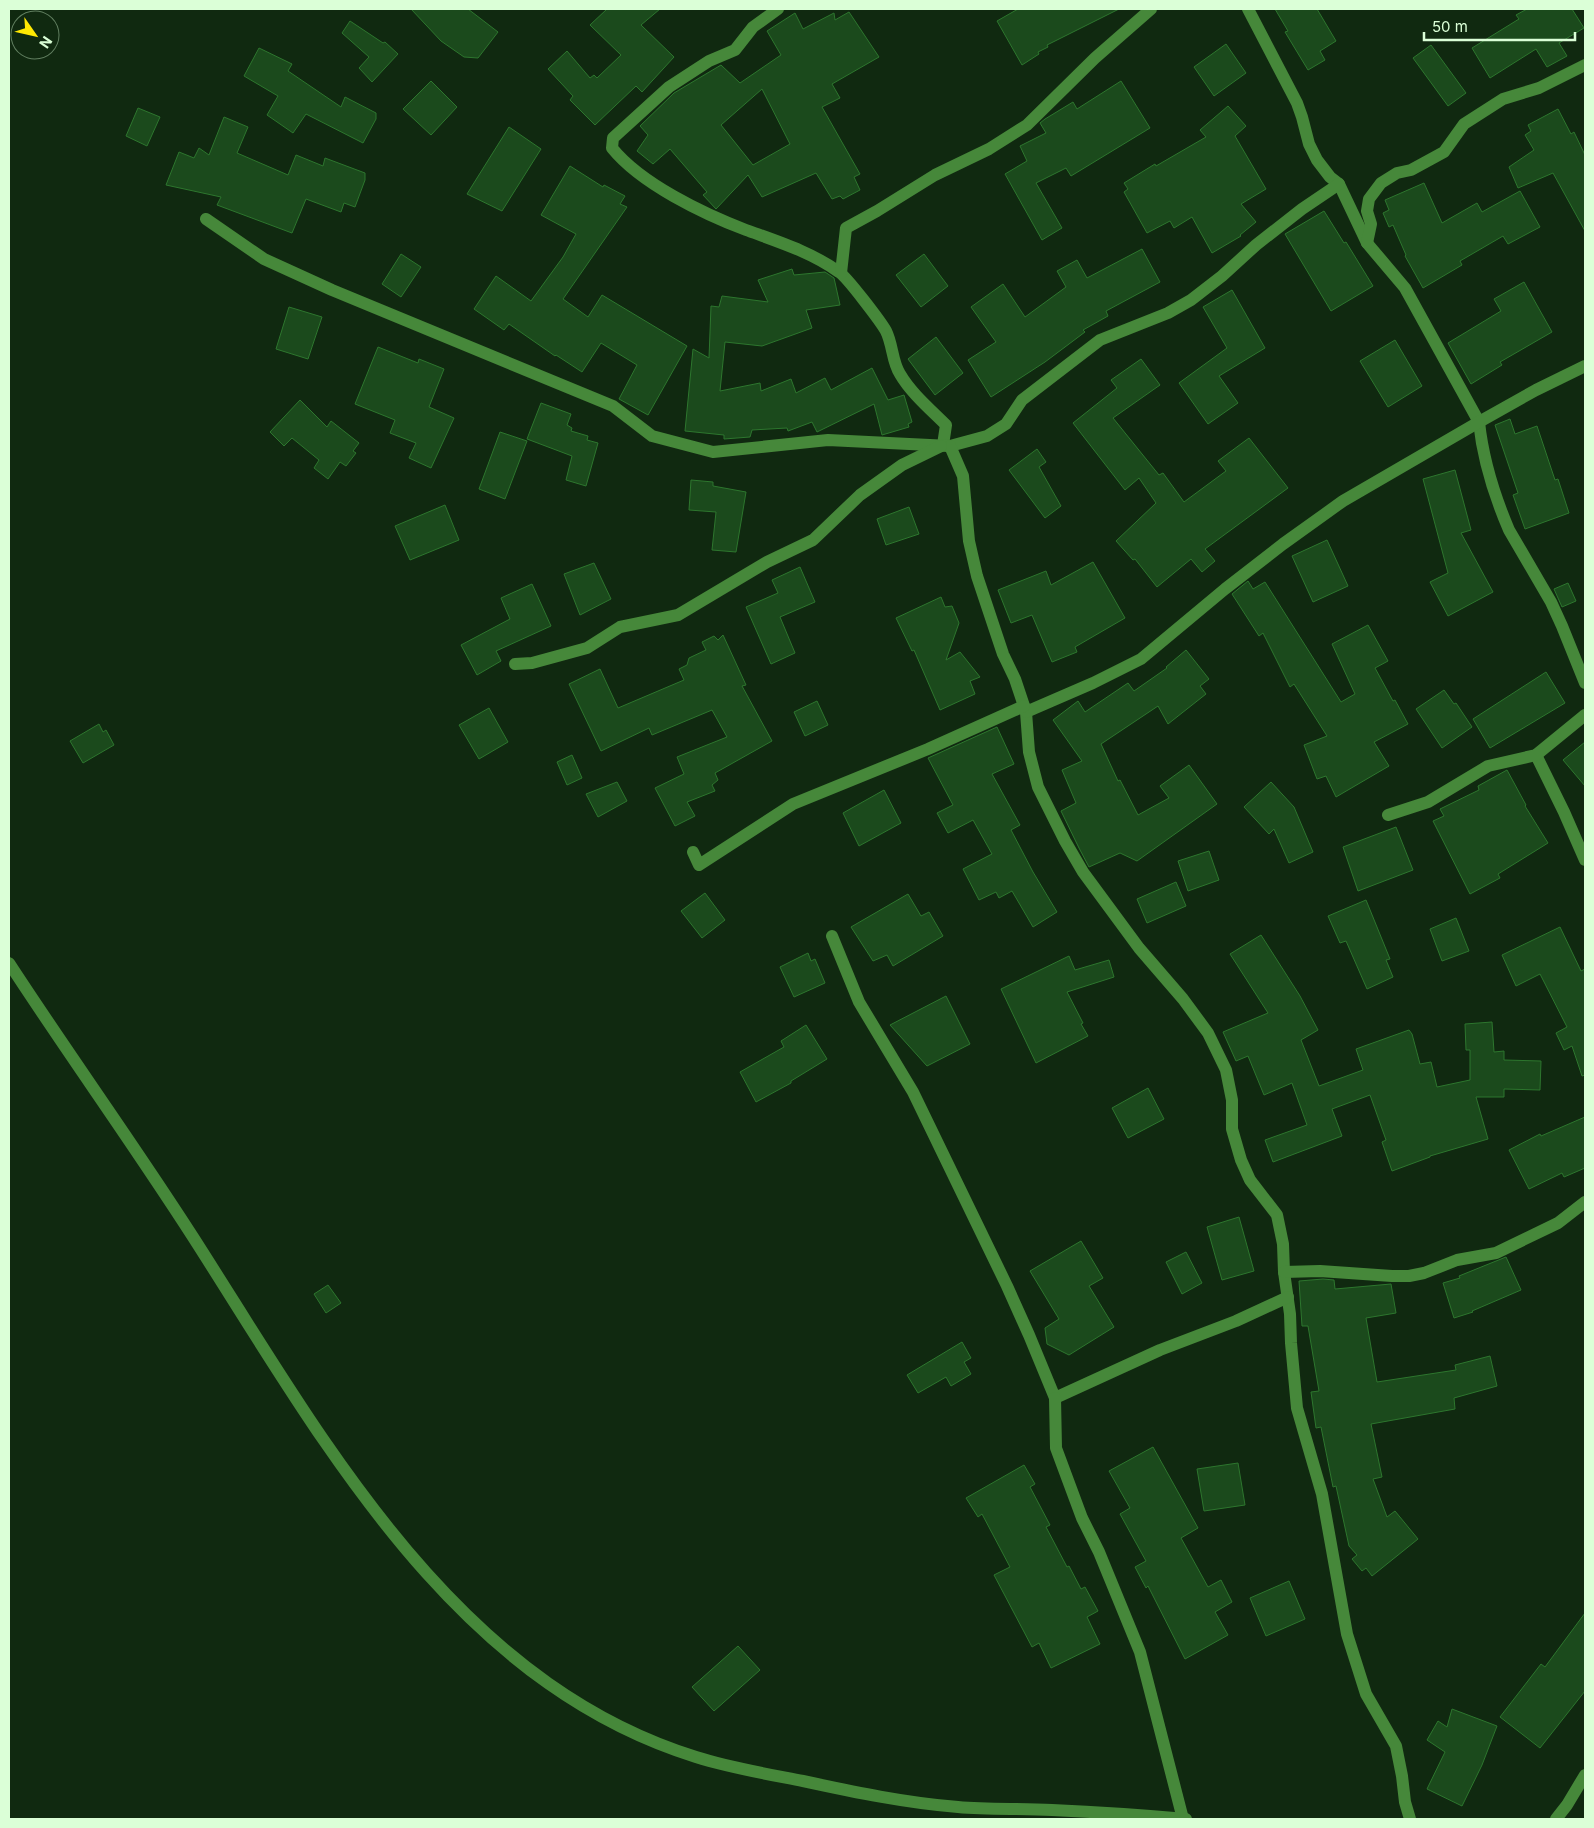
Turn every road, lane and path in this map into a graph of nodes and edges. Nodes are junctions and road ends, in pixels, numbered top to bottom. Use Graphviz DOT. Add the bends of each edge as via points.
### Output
graph roads {
  1 [pos="778,9"];
  2 [pos="1151,9"];
  3 [pos="1248,9"];
  4 [pos="1585,65"];
  5 [pos="1339,184"];
  6 [pos="206,219"];
  7 [pos="1367,243"];
  8 [pos="841,273"];
  9 [pos="1585,366"];
  10 [pos="1479,422"];
  11 [pos="946,446"];
  12 [pos="515,664"];
  13 [pos="1585,683"];
  14 [pos="1025,709"];
  15 [pos="1585,715"];
  16 [pos="1536,755"];
  17 [pos="1388,815"];
  18 [pos="693,852"];
  19 [pos="1585,860"];
  20 [pos="832,936"];
  21 [pos="9,963"];
  22 [pos="1585,1202"];
  23 [pos="1284,1272"];
  24 [pos="1288,1297"];
  25 [pos="1055,1398"];
  26 [pos="1585,1775"];
  27 [pos="1184,1819"];
  28 [pos="1410,1819"];
  29 [pos="1556,1819"];
  1 -- 8 [label="street" via="753,27 735,50 708,61 669,87 613,138 612,148 645,179 703,211 804,251"];
  2 -- 8 [label="street" via="1027,125 846,228"];
  3 -- 5 [label="street" via="1297,103 1309,144 1330,178"];
  4 -- 7 [label="street" via="1539,88 1503,99 1464,124 1444,152 1381,183 1368,205 1371,224"];
  5 -- 7 [label="street"];
  5 -- 11 [label="street" via="1256,245 1191,300 1168,313 1100,340 1022,400 1000,429 987,436"];
  6 -- 11 [label="street" via="264,259 614,406 652,436 713,452 828,440"];
  7 -- 10 [label="street" via="1405,288"];
  8 -- 11 [label="street" via="886,331 899,373 946,425"];
  9 -- 10 [label="street"];
  10 -- 13 [label="street" via="1487,470 1502,514 1562,626"];
  10 -- 14 [label="street" via="1343,501 1225,589 1141,658 1093,683"];
  11 -- 12 [label="street" via="902,465 866,490 813,540 767,562 678,615 620,627 587,648 532,663"];
  11 -- 14 [label="street" via="963,476 968,541 977,576"];
  14 -- 18 [label="street" via="794,804 699,865"];
  14 -- 23 [label="street" via="1029,752 1038,787 1064,841 1109,909 1208,1033 1226,1070 1232,1100 1232,1129 1250,1180 1277,1215"];
  15 -- 16 [label="street"];
  16 -- 17 [label="street" via="1488,766 1428,802"];
  16 -- 19 [label="street"];
  20 -- 25 [label="street" via="859,1002 913,1092 1007,1286"];
  21 -- 27 [label="street" via="176,1211 318,1434 424,1571 475,1624 551,1687 641,1736 736,1768 862,1794 955,1807"];
  22 -- 23 [label="street" via="1558,1223 1496,1253 1457,1260 1424,1274"];
  23 -- 24 [label="street"];
  24 -- 25 [label="street"];
  24 -- 28 [label="street" via="1297,1408 1322,1494 1347,1634 1366,1694 1396,1746"];
  25 -- 27 [label="street" via="1056,1448 1082,1518 1140,1652"];
  26 -- 29 [label="street"];
}
